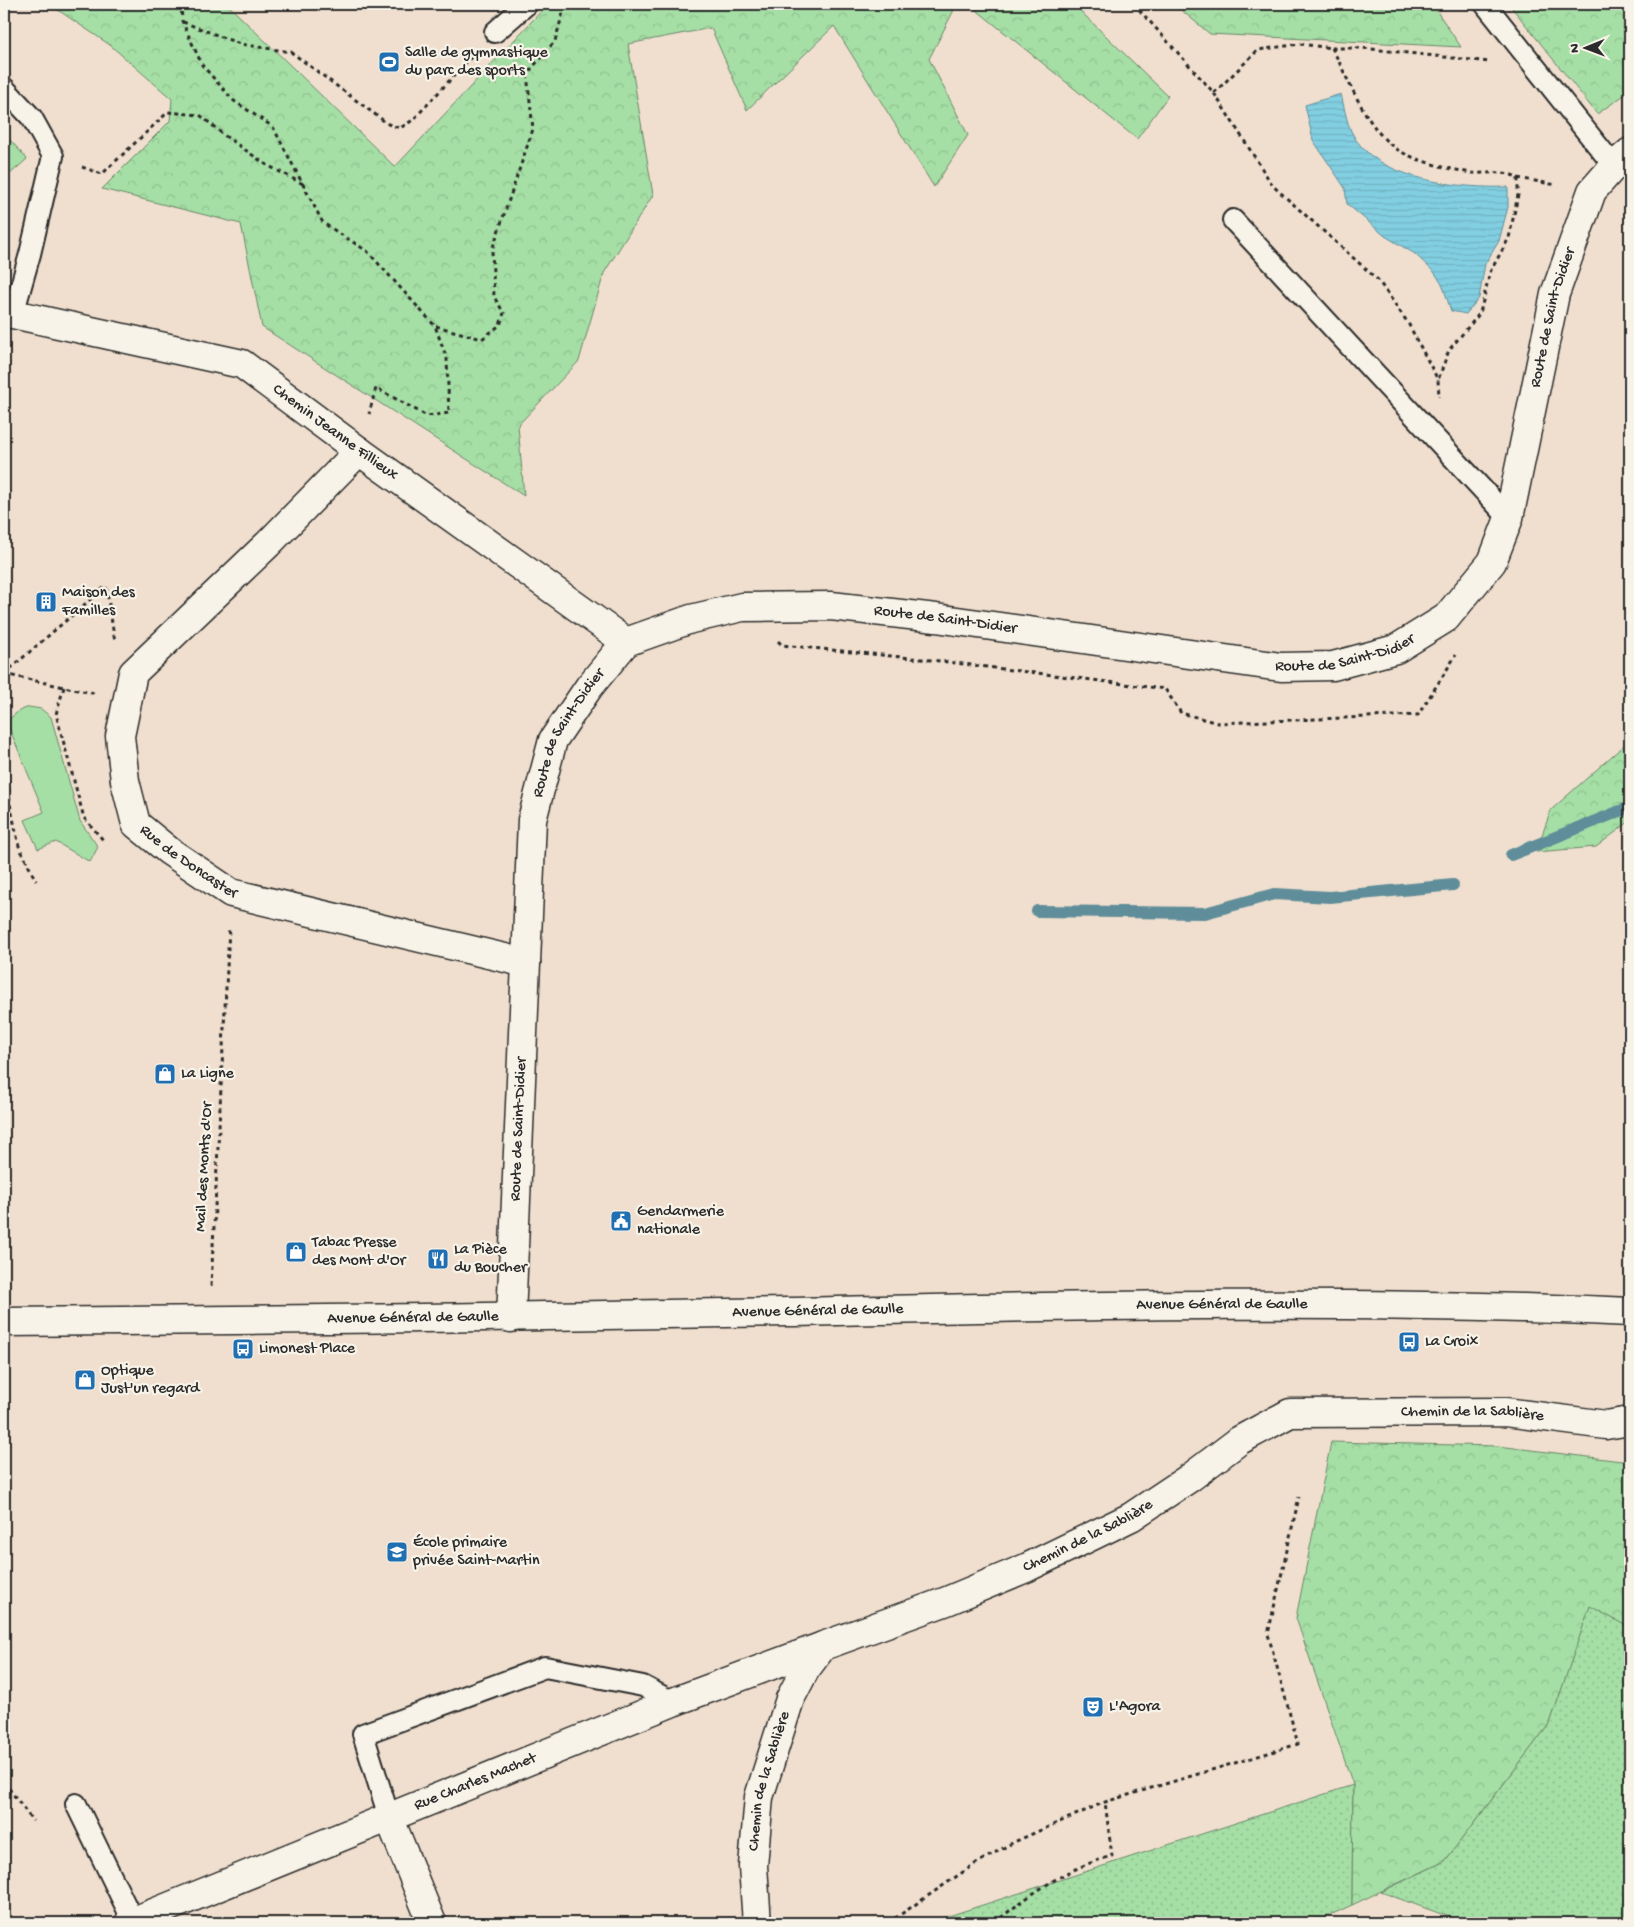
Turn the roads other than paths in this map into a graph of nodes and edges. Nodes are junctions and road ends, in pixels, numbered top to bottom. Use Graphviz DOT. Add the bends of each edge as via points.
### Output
graph roads {
  1 [pos="527,4"];
  2 [pos="1485,4"];
  3 [pos="496,32"];
  4 [pos="4,88"];
  5 [pos="1622,159"];
  6 [pos="1233,220"];
  7 [pos="8,314"];
  8 [pos="358,451"];
  9 [pos="1509,518"];
  10 [pos="626,642"];
  11 [pos="526,963"];
  12 [pos="1630,1312"];
  13 [pos="511,1318"];
  14 [pos="4,1322"];
  15 [pos="1630,1421"];
  16 [pos="823,1646"];
  17 [pos="673,1702"];
  18 [pos="76,1804"];
  19 [pos="389,1817"];
  20 [pos="131,1922"];
  21 [pos="432,1923"];
  22 [pos="757,1923"];
  1 -- 3 [label="lane"];
  2 -- 5 [label="lane" via="1536,67"];
  4 -- 7 [label="lane" via="32,118 53,156 30,254"];
  5 -- 9 [label="street, Route de Saint-Didier" via="1592,191 1555,294"];
  6 -- 9 [label="lane"];
  7 -- 8 [label="street, Chemin Jeanne Fillieux" via="242,364"];
  8 -- 10 [label="street, Chemin Jeanne Fillieux"];
  8 -- 11 [label="street, Rue de Doncaster" via="268,544 133,673 120,736 125,781 136,824 231,894"];
  9 -- 10 [label="street, Route de Saint-Didier" via="1492,562 1446,618 1396,649 1333,666 1280,667 831,606 742,607 691,619"];
  10 -- 11 [label="street, Route de Saint-Didier" via="589,687 553,740 532,820"];
  11 -- 13 [label="street, Route de Saint-Didier"];
  12 -- 13 [label="street, Avenue Général de Gaulle" via="1412,1305 1152,1304"];
  13 -- 14 [label="street, Avenue Général de Gaulle"];
  15 -- 16 [label="street, Chemin de la Sablière" via="1606,1425 1505,1412 1290,1413 1240,1440 1131,1517 1026,1568"];
  16 -- 17 [label="street, Rue Charles Machet"];
  16 -- 22 [label="street, Chemin de la Sablière" via="805,1670 790,1699 759,1797 753,1866"];
  17 -- 19 [label="street, Rue Charles Machet"];
  17 -- 19 [label="lane" via="643,1686 545,1667 363,1734"];
  18 -- 20 [label="lane"];
  19 -- 20 [label="street, Rue Charles Machet"];
  19 -- 21 [label="street"];
}
